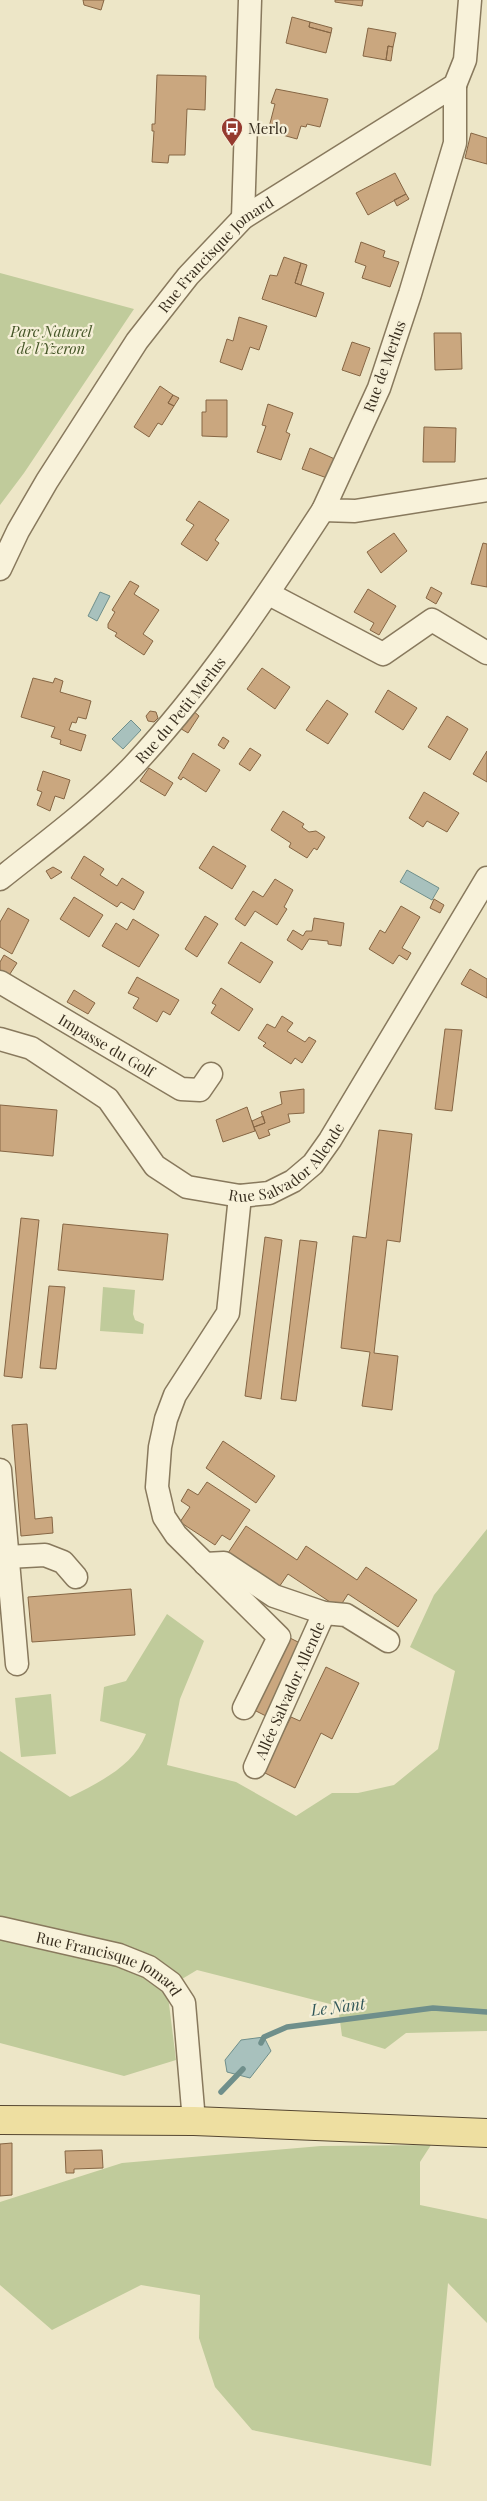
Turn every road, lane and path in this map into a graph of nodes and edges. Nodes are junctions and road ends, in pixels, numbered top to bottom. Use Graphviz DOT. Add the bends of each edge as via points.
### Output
graph roads {
  1 [pos="250,0"];
  2 [pos="470,0"];
  3 [pos="455,86"];
  4 [pos="243,218"];
  5 [pos="487,490"];
  6 [pos="324,510"];
  7 [pos="0,569"];
  8 [pos="269,594"];
  9 [pos="487,653"];
  10 [pos="487,878"];
  11 [pos="0,879"];
  12 [pos="0,982"];
  13 [pos="0,1039"];
  14 [pos="211,1074"];
  15 [pos="240,1196"];
  16 [pos="0,1470"];
  17 [pos="7,1558"];
  18 [pos="205,1564"];
  19 [pos="76,1577"];
  20 [pos="324,1613"];
  21 [pos="388,1641"];
  22 [pos="16,1664"];
  23 [pos="244,1708"];
  24 [pos="255,1767"];
  25 [pos="0,1928"];
  26 [pos="0,2120"];
  27 [pos="194,2121"];
  28 [pos="487,2133"];
  1 -- 4 [label="street"];
  2 -- 3 [label="street" via="465,60"];
  3 -- 4 [label="street, Rue Francisque Jomard"];
  3 -- 6 [label="street, Rue de Merlus" via="455,143 410,294 379,388"];
  4 -- 7 [label="street, Rue Francisque Jomard" via="188,276 137,341 47,481"];
  5 -- 6 [label="street" via="355,511"];
  6 -- 8 [label="street, Rue du Petit Merlus"];
  8 -- 9 [label="street" via="382,654 432,620"];
  8 -- 11 [label="street, Rue du Petit Merlus" via="215,668 132,766 73,821"];
  10 -- 15 [label="street, Rue Salvador Allende" via="313,1164 293,1181 269,1193"];
  12 -- 14 [label="street, Impasse du Golf" via="181,1089 200,1090"];
  13 -- 15 [label="street, Rue Salvador Allende" via="31,1048 108,1099 154,1166 187,1187"];
  15 -- 18 [label="street, Allée Salvador Allende" via="228,1313 175,1395 160,1447 157,1487 164,1517 176,1535"];
  16 -- 17 [label="street"];
  17 -- 19 [label="street" via="45,1555 63,1562"];
  17 -- 22 [label="street"];
  18 -- 20 [label="street, Allée Salvador Allende" via="224,1563 274,1596"];
  18 -- 23 [label="street, Allée Salvador Allende" via="279,1637"];
  20 -- 21 [label="street, Allée Salvador Allende" via="346,1615"];
  20 -- 24 [label="street, Allée Salvador Allende"];
  25 -- 27 [label="street, Rue Francisque Jomard" via="119,1955 149,1967 171,1983 184,2004"];
  26 -- 27 [label="main road"];
  27 -- 28 [label="main road"];
}
